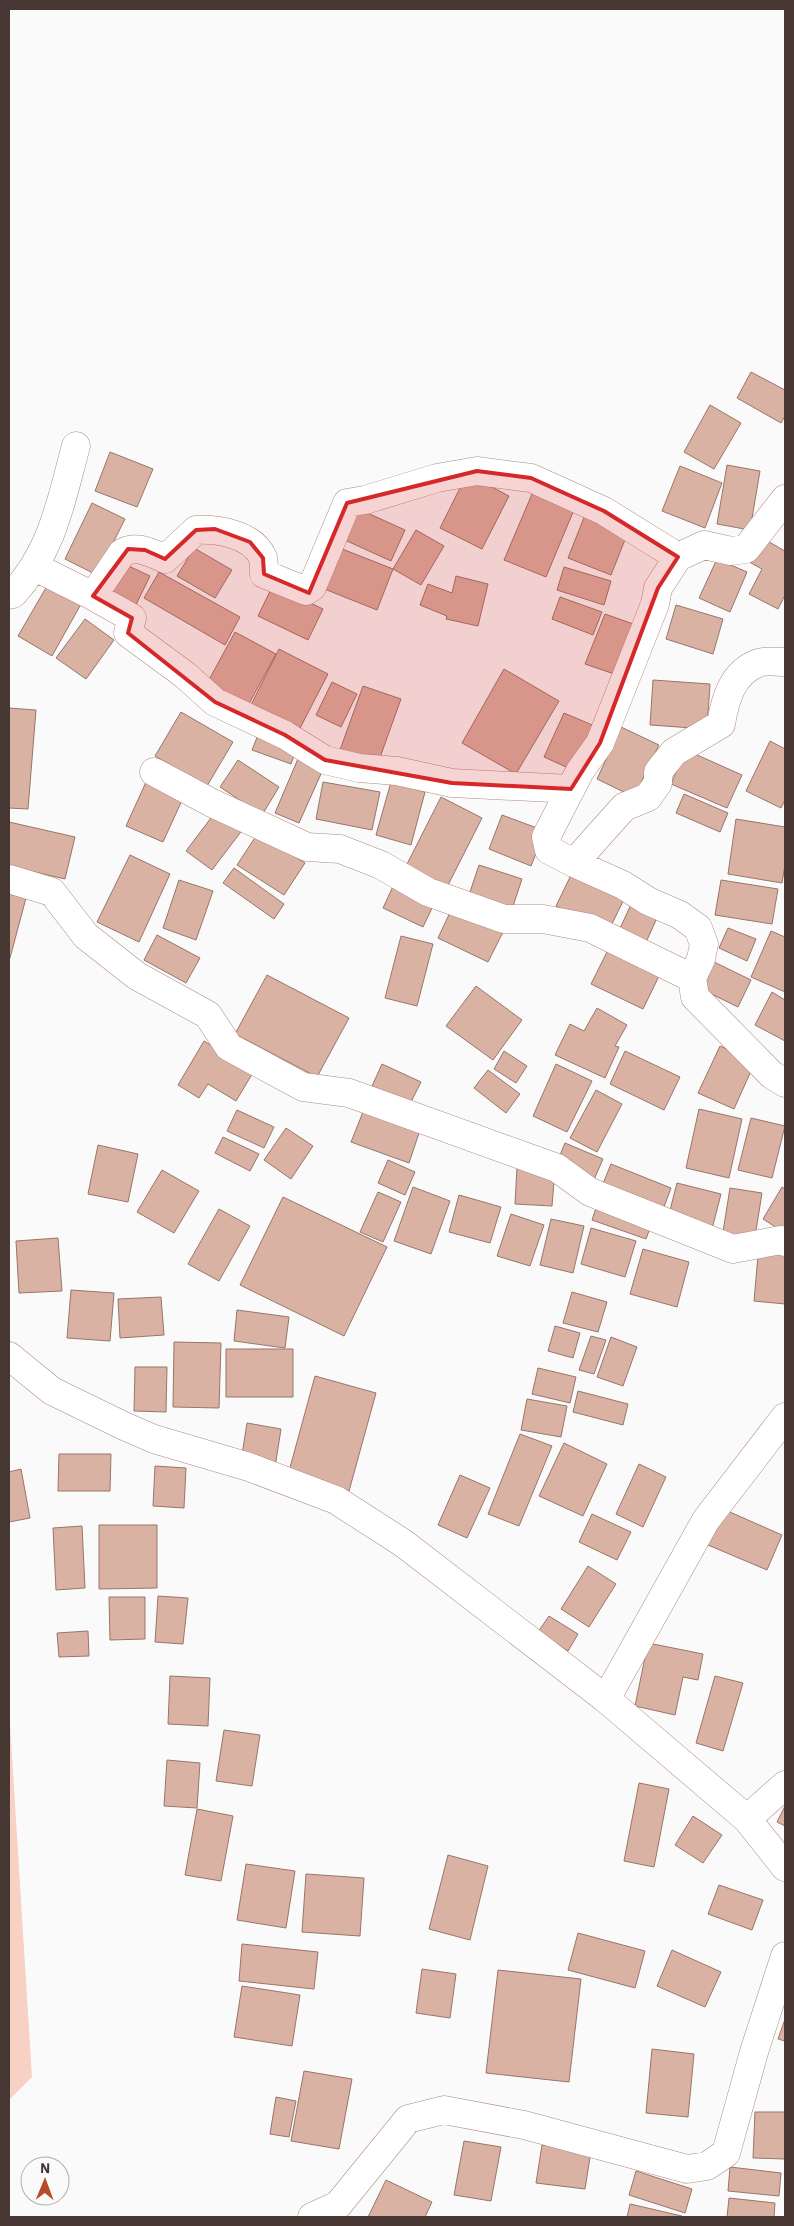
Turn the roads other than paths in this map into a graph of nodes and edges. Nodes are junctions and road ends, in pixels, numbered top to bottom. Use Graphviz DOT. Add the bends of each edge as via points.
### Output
graph roads {
  1 [pos="76,446"];
  2 [pos="785,499"];
  3 [pos="678,556"];
  4 [pos="35,567"];
  5 [pos="9,594"];
  6 [pos="93,596"];
  7 [pos="785,662"];
  8 [pos="154,772"];
  9 [pos="571,789"];
  10 [pos="574,864"];
  11 [pos="9,879"];
  12 [pos="692,978"];
  13 [pos="785,1083"];
  14 [pos="785,1242"];
  15 [pos="9,1356"];
  16 [pos="785,1418"];
  17 [pos="606,1699"];
  18 [pos="785,1785"];
  19 [pos="747,1819"];
  20 [pos="785,1867"];
  21 [pos="785,1956"];
  22 [pos="312,2217"];
  1 -- 4 [label="street" via="50,540"];
  2 -- 3 [label="street" via="746,549 730,552 704,545"];
  3 -- 6 [label="street" via="604,511 531,478 477,471 438,478 347,503 312,587 306,592 264,574 263,558 250,542 215,529 196,530 165,559 145,550 128,549"];
  3 -- 9 [label="street" via="658,588 600,743"];
  4 -- 5 [label="street" via="13,594"];
  4 -- 6 [label="street"];
  6 -- 9 [label="street" via="132,618 128,633 185,675 215,702 285,735 325,760 452,783"];
  7 -- 10 [label="street" via="759,662 740,675 726,698 721,724 674,752 658,772 658,783 648,798 624,807"];
  8 -- 12 [label="street" via="307,847 340,849 381,866 428,892 504,919 543,919 590,928"];
  9 -- 10 [label="street" via="546,836 549,850"];
  10 -- 12 [label="street" via="680,914 698,928 704,944"];
  11 -- 14 [label="street" via="52,892 93,942 137,976 208,1015 229,1047 303,1087 349,1093 557,1168 590,1192 733,1249 781,1240"];
  12 -- 13 [label="street" via="695,996 772,1075"];
  15 -- 17 [label="street" via="52,1391 154,1439 249,1467 336,1500 403,1543"];
  16 -- 17 [label="street" via="706,1520"];
  17 -- 19 [label="street"];
  18 -- 19 [label="street"];
  19 -- 20 [label="street"];
  21 -- 22 [label="street" via="726,2153 707,2166 687,2169 524,2125 444,2110 408,2119 338,2205"];
}
